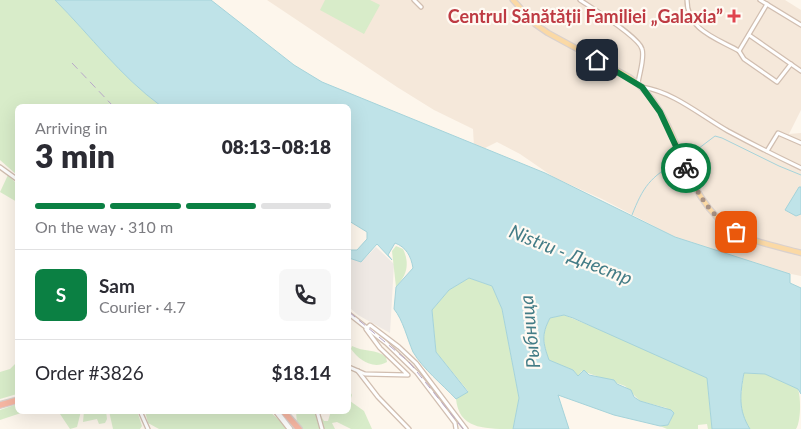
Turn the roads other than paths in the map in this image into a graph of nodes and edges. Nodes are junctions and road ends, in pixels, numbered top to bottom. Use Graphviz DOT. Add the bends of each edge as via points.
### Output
graph roads {
  1 [pos="414,0"];
  2 [pos="580,0"];
  3 [pos="687,0"];
  4 [pos="760,0"];
  5 [pos="513,1"];
  6 [pos="767,4"];
  7 [pos="421,7"];
  8 [pos="801,25"];
  9 [pos="749,35"];
  10 [pos="739,51"];
  11 [pos="791,64"];
  12 [pos="801,71"];
  13 [pos="640,85"];
  14 [pos="801,143"];
  15 [pos="766,151"];
  16 [pos="0,167"];
  17 [pos="801,168"];
  18 [pos="15,178"];
  19 [pos="801,253"];
  20 [pos="351,316"];
  21 [pos="366,329"];
  22 [pos="351,368"];
  23 [pos="358,371"];
  24 [pos="15,401"];
  25 [pos="0,405"];
  26 [pos="141,414"];
  27 [pos="278,414"];
  28 [pos="286,414"];
  29 [pos="318,414"];
  30 [pos="148,429"];
  31 [pos="290,429"];
  32 [pos="299,429"];
  33 [pos="322,429"];
  34 [pos="409,429"];
  35 [pos="456,429"];
  36 [pos="466,429"];
  1 -- 7 [label="street"];
  2 -- 13 [label="street" via="615,23 641,46"];
  3 -- 10 [label="street" via="688,16 696,27"];
  4 -- 6 [label="street"];
  5 -- 13 [label="main road" via="548,33"];
  6 -- 8 [label="street"];
  6 -- 9 [label="street"];
  9 -- 10 [label="street"];
  9 -- 11 [label="street"];
  10 -- 11 [label="street" via="744,59 777,82"];
  11 -- 12 [label="street"];
  13 -- 15 [label="street" via="677,99"];
  13 -- 19 [label="main road" via="660,112 698,194 714,215 741,235"];
  14 -- 15 [label="street" via="778,133"];
  15 -- 17 [label="street"];
  16 -- 18 [label="street"];
  20 -- 21 [label="street"];
  21 -- 23 [label="street" via="408,375"];
  21 -- 35 [label="street" via="417,373 455,423"];
  21 -- 36 [label="street" via="370,325 400,347"];
  22 -- 23 [label="street"];
  23 -- 34 [label="street"];
  24 -- 25 [label="highway"];
  26 -- 30 [label="street"];
  27 -- 31 [label="street"];
  28 -- 32 [label="highway"];
  29 -- 33 [label="street"];
}
